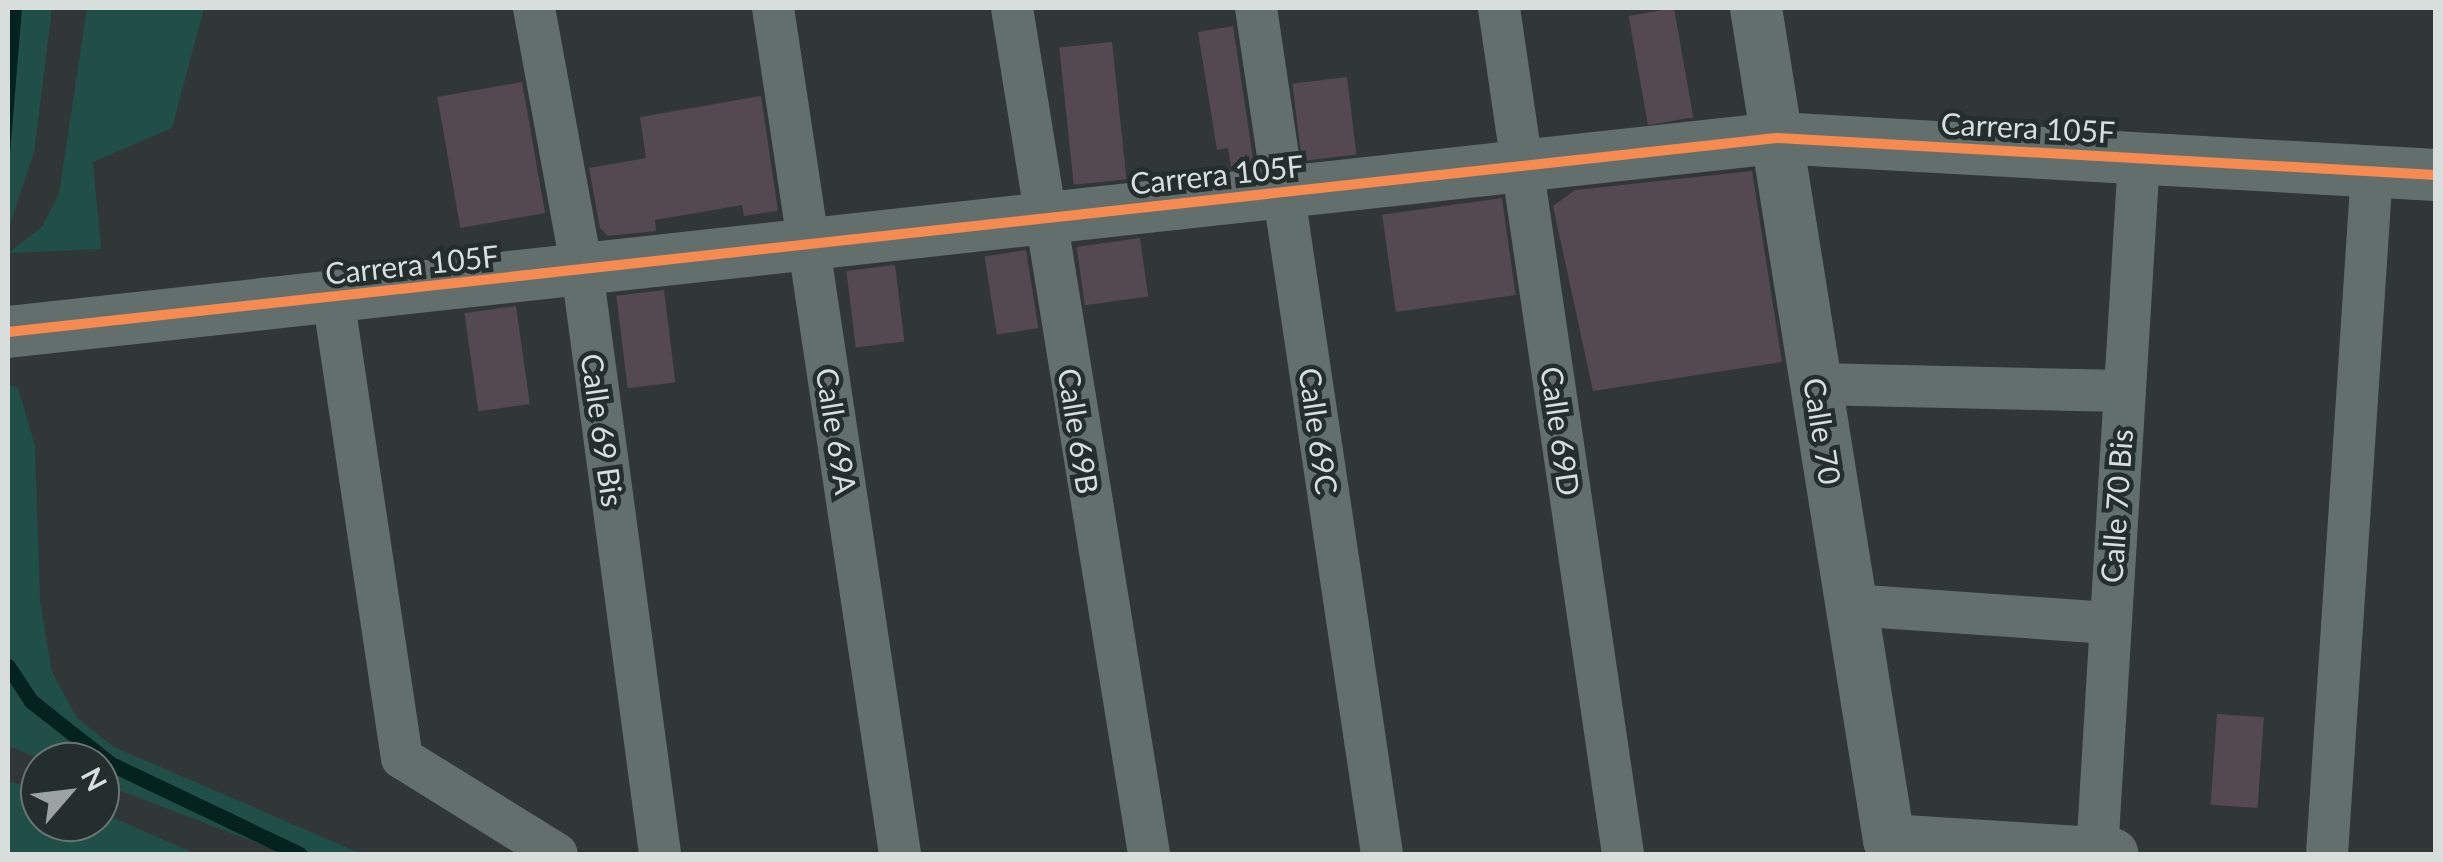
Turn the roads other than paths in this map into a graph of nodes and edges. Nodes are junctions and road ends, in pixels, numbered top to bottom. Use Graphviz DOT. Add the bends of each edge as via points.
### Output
graph roads {
  1 [pos="534,8"];
  2 [pos="773,8"];
  3 [pos="1012,8"];
  4 [pos="1256,8"];
  5 [pos="1499,8"];
  6 [pos="1756,8"];
  7 [pos="1776,138"];
  8 [pos="2139,158"];
  9 [pos="1522,166"];
  10 [pos="2372,172"];
  11 [pos="2436,175"];
  12 [pos="1283,192"];
  13 [pos="1043,218"];
  14 [pos="809,245"];
  15 [pos="582,270"];
  16 [pos="333,297"];
  17 [pos="8,332"];
  18 [pos="1816,384"];
  19 [pos="2123,391"];
  20 [pos="1851,605"];
  21 [pos="2108,622"];
  22 [pos="1890,847"];
  23 [pos="557,854"];
  24 [pos="660,854"];
  25 [pos="900,854"];
  26 [pos="1149,854"];
  27 [pos="1382,854"];
  28 [pos="1623,854"];
  29 [pos="2096,854"];
  30 [pos="2113,854"];
  31 [pos="2327,854"];
  1 -- 15 [label="street, Calle 69 Bis"];
  2 -- 14 [label="street, Calle 69A"];
  3 -- 13 [label="street, Calle 69B"];
  4 -- 12 [label="street, Calle 69C"];
  5 -- 9 [label="street, Calle 69D"];
  6 -- 7 [label="street, Calle 70"];
  7 -- 8 [label="street, Carrera 105F"];
  7 -- 9 [label="street, Carrera 105F"];
  7 -- 18 [label="street, Calle 70"];
  8 -- 10 [label="street, Carrera 105F"];
  8 -- 19 [label="street, Calle 70 Bis"];
  9 -- 12 [label="street, Carrera 105F"];
  9 -- 28 [label="street, Calle 69D"];
  10 -- 11 [label="street, Carrera 105F"];
  10 -- 31 [label="street"];
  12 -- 13 [label="street, Carrera 105F"];
  12 -- 27 [label="street, Calle 69C"];
  13 -- 14 [label="street, Carrera 105F"];
  13 -- 26 [label="street, Calle 69B"];
  14 -- 15 [label="street, Carrera 105F"];
  14 -- 25 [label="street, Calle 69A"];
  15 -- 16 [label="street, Carrera 105F"];
  15 -- 24 [label="street, Calle 69 Bis"];
  16 -- 17 [label="street, Carrera 105F"];
  16 -- 23 [label="street" via="402,758"];
  18 -- 19 [label="street"];
  18 -- 20 [label="street, Calle 70"];
  19 -- 21 [label="street, Calle 70 Bis"];
  20 -- 21 [label="street"];
  20 -- 22 [label="street, Calle 70"];
  21 -- 29 [label="street, Calle 70 Bis"];
  22 -- 29 [label="street"];
  29 -- 30 [label="street"];
}
